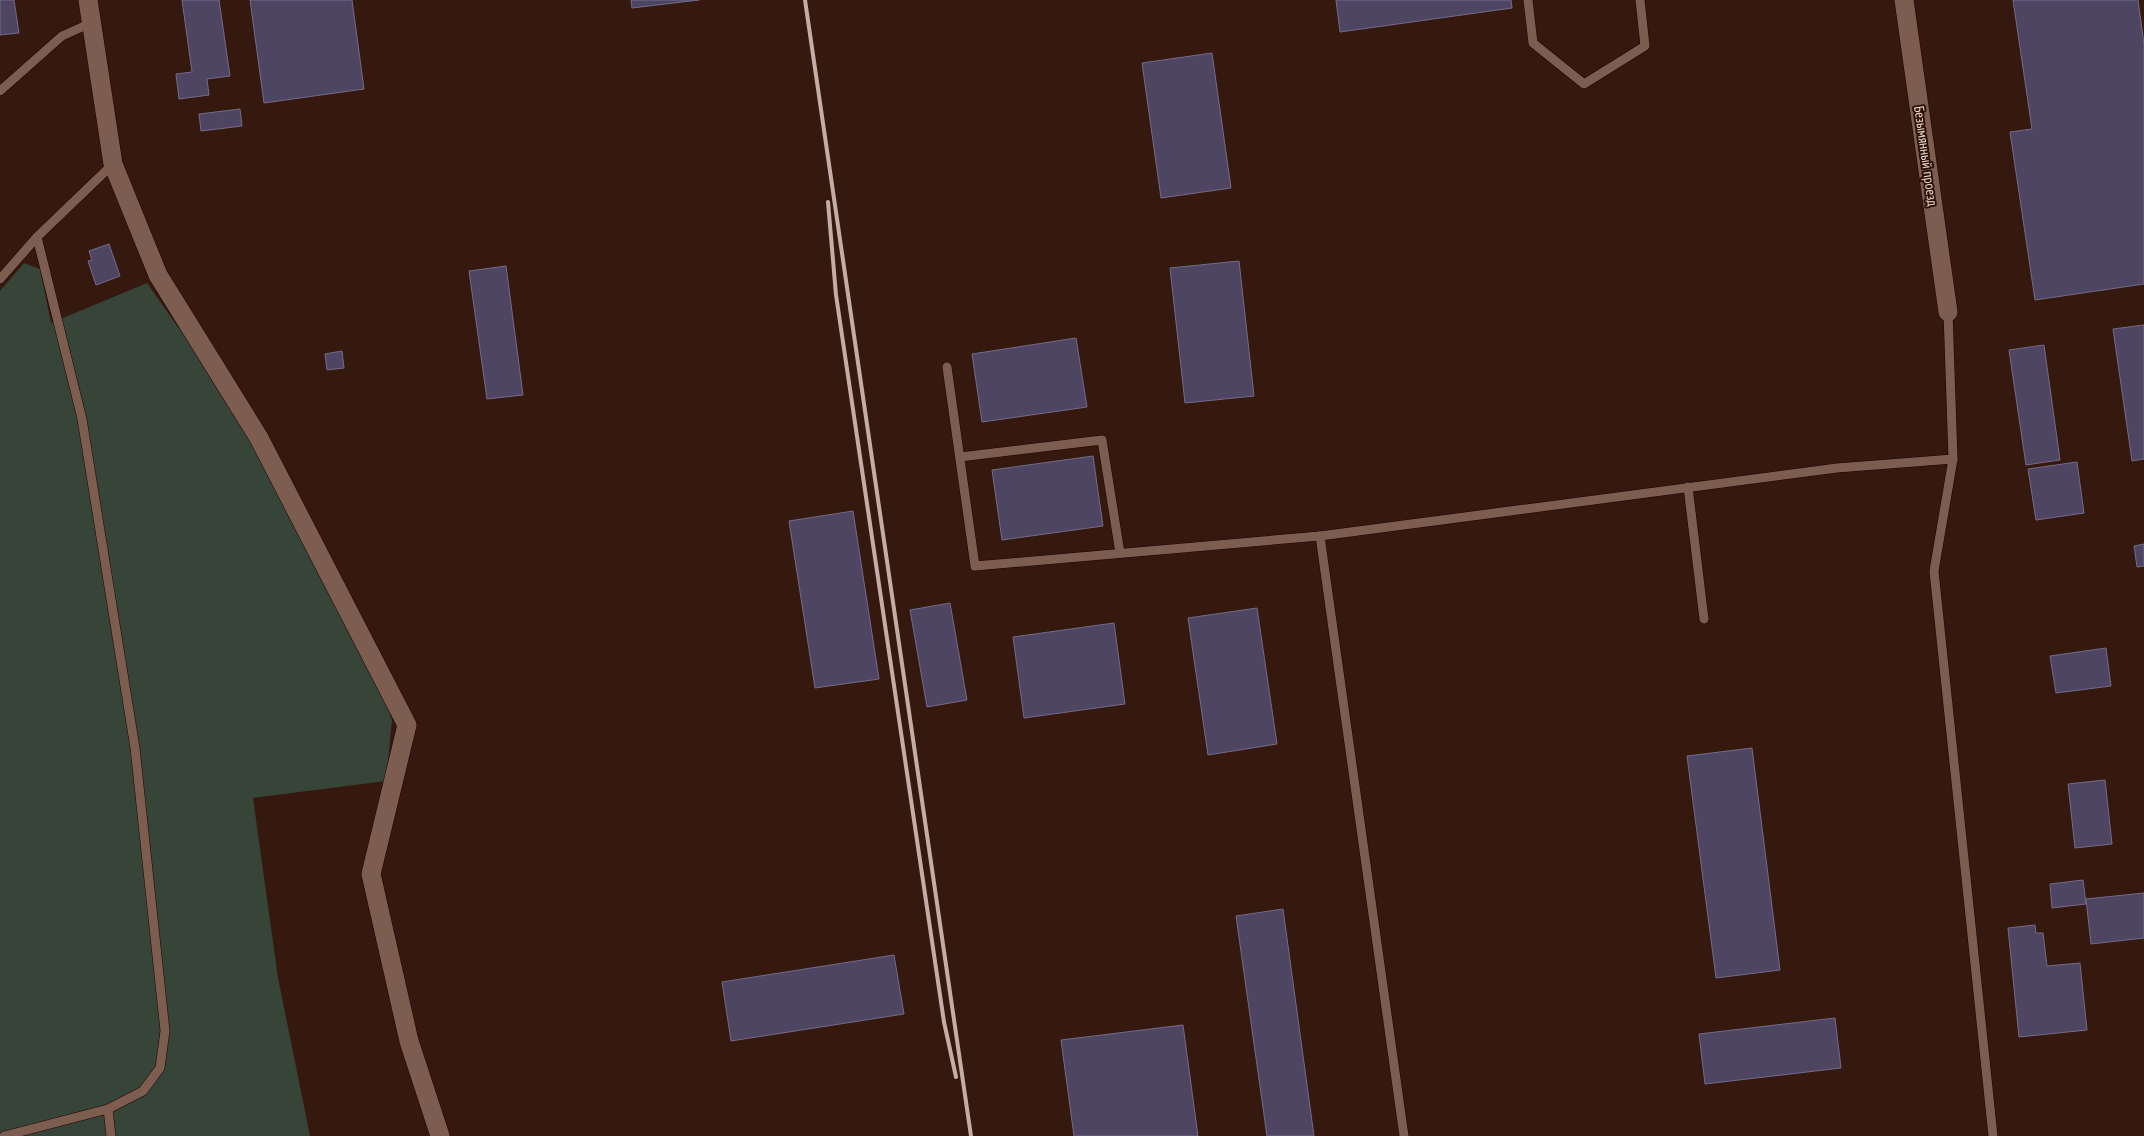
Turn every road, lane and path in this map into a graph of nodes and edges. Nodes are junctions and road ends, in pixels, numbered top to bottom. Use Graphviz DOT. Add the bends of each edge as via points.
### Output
graph roads {
  1 [pos="88,0"];
  2 [pos="1528,0"];
  3 [pos="1640,0"];
  4 [pos="1904,0"];
  5 [pos="91,23"];
  6 [pos="0,91"];
  7 [pos="113,164"];
  8 [pos="37,237"];
  9 [pos="0,279"];
  10 [pos="1948,312"];
  11 [pos="947,367"];
  12 [pos="960,457"];
  13 [pos="1953,459"];
  14 [pos="1688,488"];
  15 [pos="1320,536"];
  16 [pos="1120,554"];
  17 [pos="1704,619"];
  18 [pos="108,1109"];
  19 [pos="0,1130"];
  20 [pos="3,1136"];
  21 [pos="111,1136"];
  22 [pos="440,1136"];
  23 [pos="1404,1136"];
  24 [pos="1993,1136"];
  1 -- 5 [label="street"];
  2 -- 3 [label="lane" via="1533,44 1584,84 1645,46"];
  4 -- 10 [label="street, Безымянный проезд"];
  5 -- 6 [label="lane" via="62,36"];
  5 -- 7 [label="street"];
  7 -- 8 [label="lane"];
  7 -- 22 [label="street" via="158,275 260,438 407,726 371,874 409,1041"];
  8 -- 9 [label="lane"];
  8 -- 18 [label="lane" via="82,420 135,748 165,1031 160,1068 143,1091"];
  10 -- 13 [label="lane"];
  11 -- 12 [label="lane"];
  12 -- 16 [label="lane" via="975,566"];
  12 -- 16 [label="lane" via="1102,440"];
  13 -- 14 [label="lane" via="1837,468"];
  13 -- 24 [label="lane" via="1934,570"];
  14 -- 15 [label="lane"];
  14 -- 17 [label="lane"];
  15 -- 16 [label="lane"];
  15 -- 23 [label="lane"];
  18 -- 20 [label="lane"];
  18 -- 21 [label="lane"];
  19 -- 20 [label="lane"];
}
